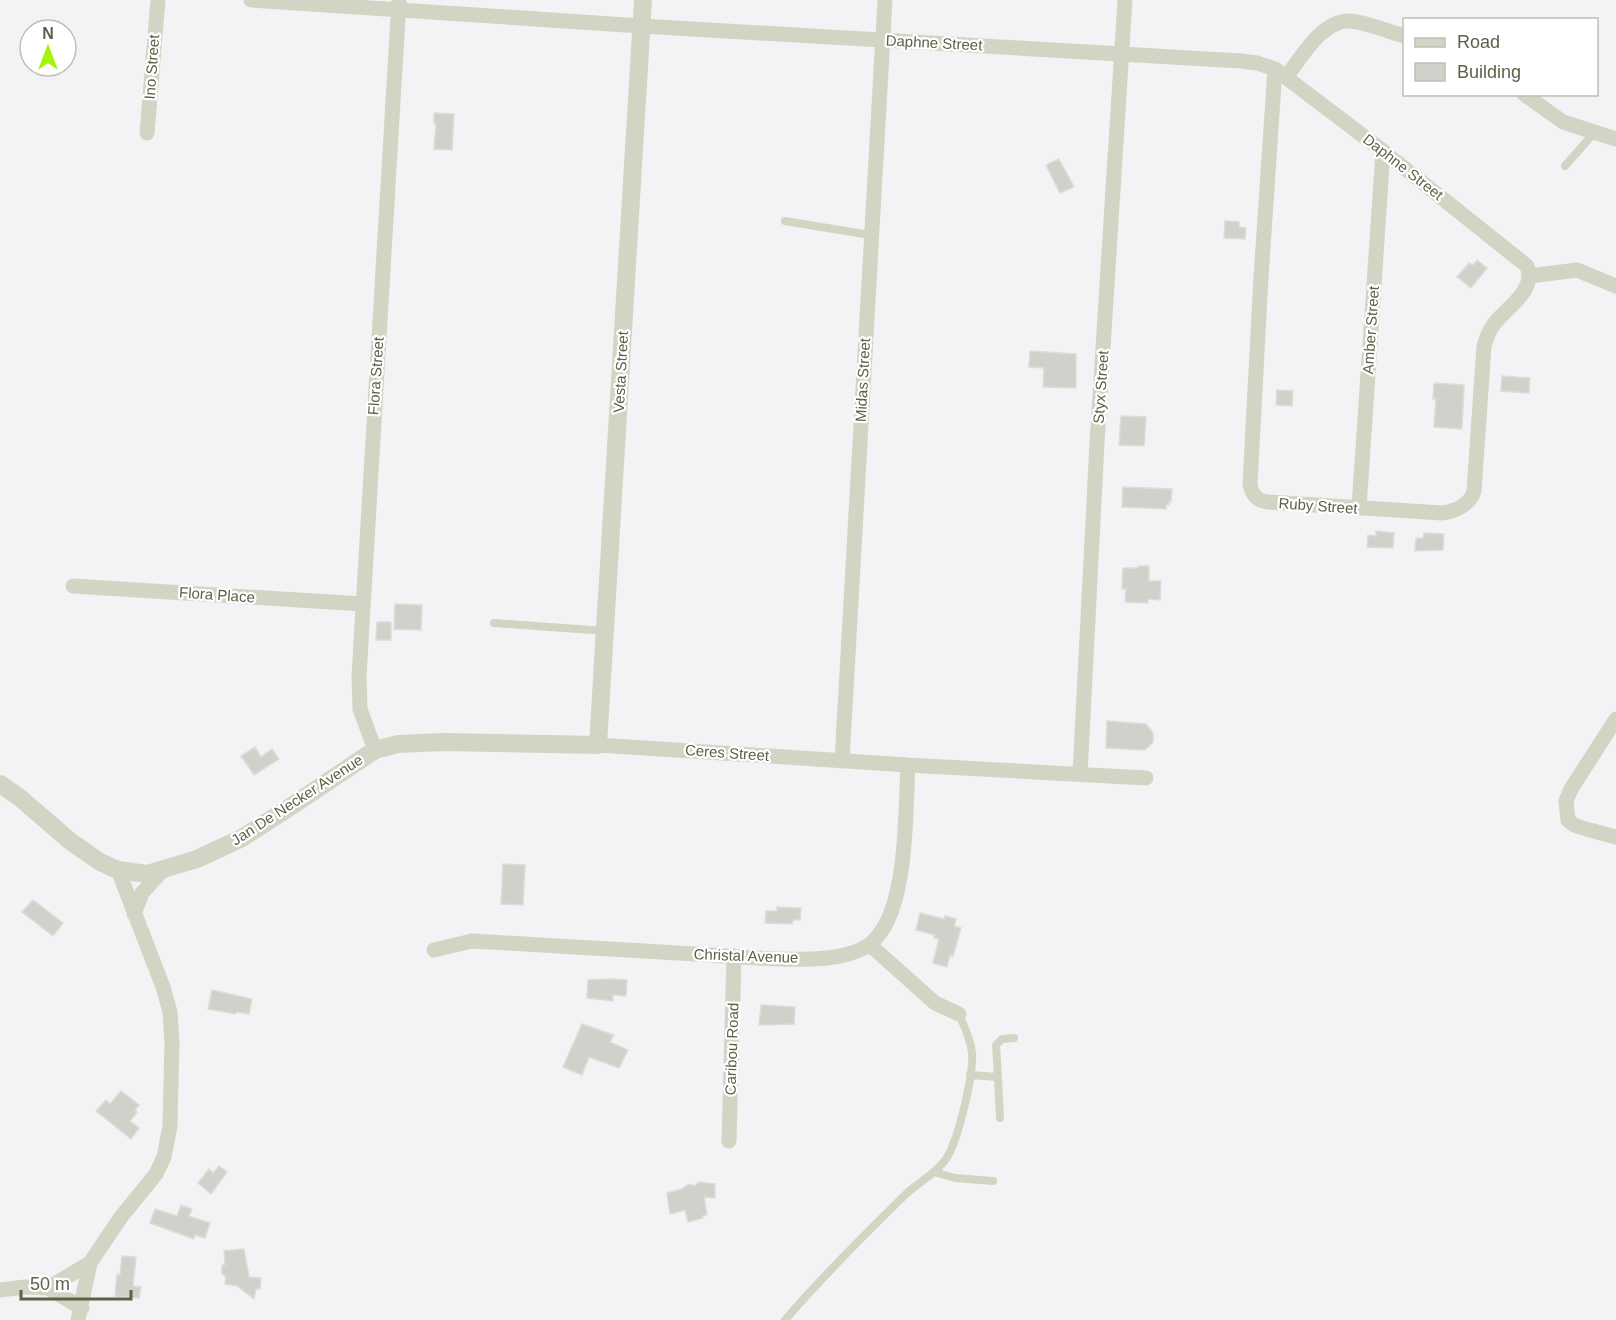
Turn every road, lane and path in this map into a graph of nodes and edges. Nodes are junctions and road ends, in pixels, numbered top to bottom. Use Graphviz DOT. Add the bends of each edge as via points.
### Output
graph roads {
  1 [pos="158,0"];
  2 [pos="251,0"];
  3 [pos="643,0"];
  4 [pos="885,0"];
  5 [pos="1125,0"];
  6 [pos="398,4"];
  7 [pos="641,26"];
  8 [pos="1403,36"];
  9 [pos="881,40"];
  10 [pos="1122,54"];
  11 [pos="1281,73"];
  12 [pos="1527,96"];
  13 [pos="147,133"];
  14 [pos="1594,133"];
  15 [pos="1616,139"];
  16 [pos="1383,151"];
  17 [pos="1565,166"];
  18 [pos="785,221"];
  19 [pos="870,235"];
  20 [pos="1529,281"];
  21 [pos="1616,286"];
  22 [pos="1359,508"];
  23 [pos="73,586"];
  24 [pos="362,604"];
  25 [pos="494,623"];
  26 [pos="605,631"];
  27 [pos="1615,723"];
  28 [pos="598,745"];
  29 [pos="375,750"];
  30 [pos="842,761"];
  31 [pos="908,765"];
  32 [pos="1080,774"];
  33 [pos="1146,778"];
  34 [pos="0,784"];
  35 [pos="1616,837"];
  36 [pos="118,870"];
  37 [pos="162,871"];
  38 [pos="134,914"];
  39 [pos="870,945"];
  40 [pos="434,950"];
  41 [pos="734,956"];
  42 [pos="959,1014"];
  43 [pos="1014,1038"];
  44 [pos="970,1075"];
  45 [pos="998,1077"];
  46 [pos="1000,1118"];
  47 [pos="729,1141"];
  48 [pos="934,1172"];
  49 [pos="993,1181"];
  50 [pos="90,1263"];
  51 [pos="48,1288"];
  52 [pos="0,1290"];
  53 [pos="80,1314"];
  54 [pos="785,1320"];
  1 -- 13 [label="street, Ino Street"];
  2 -- 6 [label="street, Daphne Street"];
  3 -- 7 [label="street, Vesta Street"];
  4 -- 9 [label="street, Midas Street"];
  5 -- 10 [label="street, Styx Street"];
  6 -- 7 [label="street, Daphne Street"];
  6 -- 24 [label="street, Flora Street"];
  7 -- 9 [label="street, Daphne Street"];
  7 -- 26 [label="street, Vesta Street"];
  8 -- 11 [label="street" via="1356,22 1336,23 1324,29"];
  9 -- 10 [label="street, Daphne Street"];
  9 -- 19 [label="street, Midas Street"];
  10 -- 11 [label="street, Daphne Street" via="1241,60"];
  10 -- 32 [label="street, Styx Street"];
  11 -- 16 [label="street, Daphne Street"];
  11 -- 22 [label="street, Ruby Street" via="1261,277 1251,492 1263,502"];
  12 -- 14 [label="street" via="1555,118"];
  14 -- 15 [label="street"];
  14 -- 17 [label="lane"];
  16 -- 20 [label="street, Daphne Street" via="1523,261"];
  16 -- 22 [label="street, Amber Street"];
  18 -- 19 [label="lane"];
  19 -- 30 [label="street, Midas Street"];
  20 -- 21 [label="street" via="1577,270"];
  20 -- 22 [label="street, Ruby Street" via="1493,326 1484,346 1472,497 1458,509 1442,513"];
  23 -- 24 [label="street, Flora Place"];
  24 -- 29 [label="street, Flora Street" via="358,694"];
  25 -- 26 [label="lane"];
  26 -- 28 [label="street, Vesta Street"];
  27 -- 35 [label="street" via="1566,801 1568,820 1574,825"];
  28 -- 29 [label="street, Ceres Street" via="444,742 405,743"];
  28 -- 30 [label="street, Ceres Street"];
  29 -- 37 [label="street, Jan De Necker Avenue" via="242,837"];
  30 -- 31 [label="street, Ceres Street"];
  31 -- 32 [label="street, Ceres Street"];
  31 -- 39 [label="street" via="898,896"];
  32 -- 33 [label="street, Ceres Street"];
  34 -- 36 [label="street, Jan De Necker Avenue" via="87,854"];
  36 -- 37 [label="street, Jan De Necker Avenue" via="147,874"];
  36 -- 38 [label="street"];
  37 -- 38 [label="street" via="142,893"];
  38 -- 50 [label="street" via="170,1012 168,1143 156,1174"];
  39 -- 41 [label="street, Christal Avenue" via="830,958"];
  39 -- 42 [label="street" via="935,1003"];
  40 -- 41 [label="street, Christal Avenue" via="472,941"];
  41 -- 47 [label="street, Caribou Road"];
  42 -- 44 [label="lane" via="972,1050"];
  43 -- 45 [label="lane" via="1002,1039 996,1045"];
  44 -- 45 [label="lane"];
  44 -- 48 [label="lane" via="954,1142"];
  45 -- 46 [label="lane"];
  48 -- 49 [label="lane"];
  48 -- 54 [label="lane" via="857,1241"];
  50 -- 51 [label="street"];
  50 -- 53 [label="street"];
  51 -- 52 [label="street"];
  51 -- 53 [label="street"];
}
